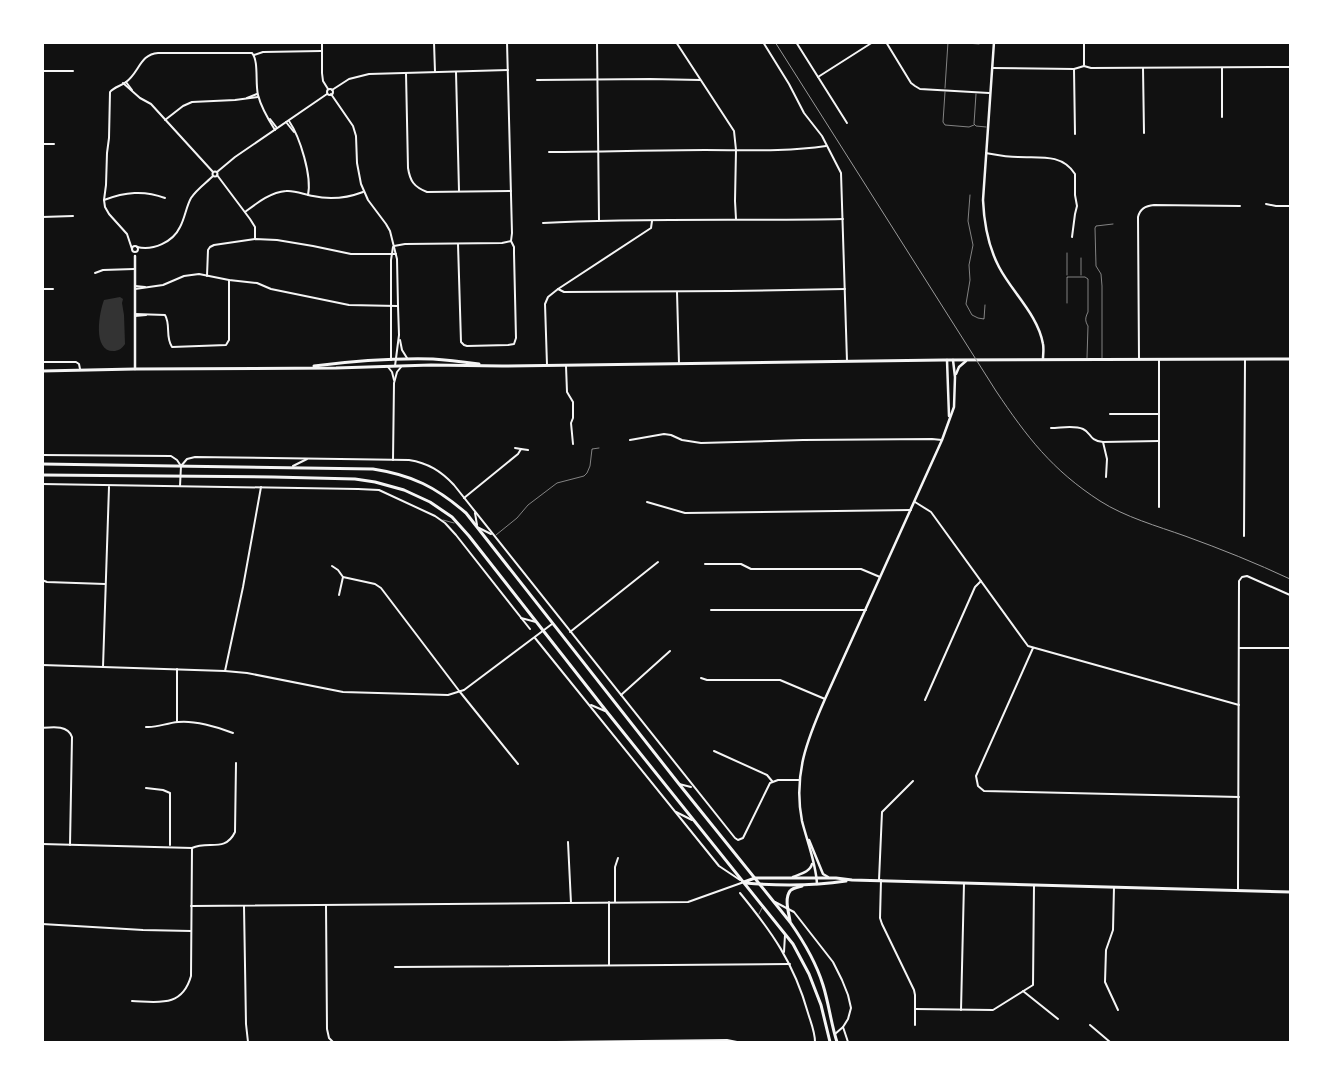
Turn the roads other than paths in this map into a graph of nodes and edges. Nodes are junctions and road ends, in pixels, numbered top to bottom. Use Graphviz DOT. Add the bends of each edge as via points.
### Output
graph roads {
  1 [pos="322,42"];
  2 [pos="434,42"];
  3 [pos="507,42"];
  4 [pos="597,42"];
  5 [pos="676,42"];
  6 [pos="763,42"];
  7 [pos="796,42"];
  8 [pos="873,42"];
  9 [pos="886,42"];
  10 [pos="948,42"];
  11 [pos="953,42"];
  12 [pos="994,42"];
  13 [pos="1084,42"];
  14 [pos="979,44"];
  15 [pos="321,51"];
  16 [pos="254,55"];
  17 [pos="1084,66"];
  18 [pos="1290,67"];
  19 [pos="992,68"];
  20 [pos="1143,68"];
  21 [pos="1222,68"];
  22 [pos="1074,69"];
  23 [pos="508,70"];
  24 [pos="42,71"];
  25 [pos="73,71"];
  26 [pos="435,72"];
  27 [pos="456,72"];
  28 [pos="406,73"];
  29 [pos="818,77"];
  30 [pos="597,79"];
  31 [pos="537,80"];
  32 [pos="700,80"];
  33 [pos="125,83"];
  34 [pos="328,89"];
  35 [pos="332,90"];
  36 [pos="945,90"];
  37 [pos="976,92"];
  38 [pos="990,93"];
  39 [pos="327,94"];
  40 [pos="331,94"];
  41 [pos="258,95"];
  42 [pos="1222,117"];
  43 [pos="167,121"];
  44 [pos="287,122"];
  45 [pos="847,123"];
  46 [pos="974,125"];
  47 [pos="988,127"];
  48 [pos="276,129"];
  49 [pos="1144,133"];
  50 [pos="1076,134"];
  51 [pos="42,144"];
  52 [pos="54,144"];
  53 [pos="827,146"];
  54 [pos="736,150"];
  55 [pos="549,152"];
  56 [pos="598,152"];
  57 [pos="986,153"];
  58 [pos="213,172"];
  59 [pos="217,174"];
  60 [pos="213,176"];
  61 [pos="364,191"];
  62 [pos="459,191"];
  63 [pos="510,191"];
  64 [pos="308,195"];
  65 [pos="970,195"];
  66 [pos="165,198"];
  67 [pos="104,200"];
  68 [pos="1266,204"];
  69 [pos="1240,206"];
  70 [pos="1290,206"];
  71 [pos="245,212"];
  72 [pos="73,216"];
  73 [pos="42,217"];
  74 [pos="736,219"];
  75 [pos="843,219"];
  76 [pos="599,220"];
  77 [pos="652,220"];
  78 [pos="543,223"];
  79 [pos="1113,224"];
  80 [pos="1072,237"];
  81 [pos="255,239"];
  82 [pos="510,241"];
  83 [pos="131,243"];
  84 [pos="458,244"];
  85 [pos="394,246"];
  86 [pos="137,247"];
  87 [pos="142,248"];
  88 [pos="133,250"];
  89 [pos="138,251"];
  90 [pos="1067,252"];
  91 [pos="392,254"];
  92 [pos="396,254"];
  93 [pos="134,256"];
  94 [pos="1081,258"];
  95 [pos="135,269"];
  96 [pos="95,273"];
  97 [pos="207,276"];
  98 [pos="1067,277"];
  99 [pos="1081,277"];
  100 [pos="229,280"];
  101 [pos="135,287"];
  102 [pos="42,289"];
  103 [pos="53,289"];
  104 [pos="558,289"];
  105 [pos="845,289"];
  106 [pos="677,292"];
  107 [pos="1067,303"];
  108 [pos="985,305"];
  109 [pos="391,306"];
  110 [pos="398,306"];
  111 [pos="135,315"];
  112 [pos="399,335"];
  113 [pos="1043,359"];
  114 [pos="1087,359"];
  115 [pos="1102,359"];
  116 [pos="1139,359"];
  117 [pos="1245,359"];
  118 [pos="1290,359"];
  119 [pos="393,360"];
  120 [pos="408,360"];
  121 [pos="947,360"];
  122 [pos="953,360"];
  123 [pos="969,360"];
  124 [pos="1159,360"];
  125 [pos="42,362"];
  126 [pos="847,362"];
  127 [pos="679,364"];
  128 [pos="547,365"];
  129 [pos="566,365"];
  130 [pos="391,366"];
  131 [pos="403,366"];
  132 [pos="502,366"];
  133 [pos="299,368"];
  134 [pos="136,369"];
  135 [pos="80,370"];
  136 [pos="42,371"];
  137 [pos="955,377"];
  138 [pos="394,383"];
  139 [pos="1110,414"];
  140 [pos="1159,414"];
  141 [pos="949,418"];
  142 [pos="1051,428"];
  143 [pos="630,440"];
  144 [pos="942,440"];
  145 [pos="1159,441"];
  146 [pos="1103,442"];
  147 [pos="573,444"];
  148 [pos="589,447"];
  149 [pos="515,448"];
  150 [pos="599,448"];
  151 [pos="521,449"];
  152 [pos="592,449"];
  153 [pos="528,450"];
  154 [pos="42,455"];
  155 [pos="307,458"];
  156 [pos="393,460"];
  157 [pos="42,464"];
  158 [pos="181,466"];
  159 [pos="291,468"];
  160 [pos="42,475"];
  161 [pos="181,477"];
  162 [pos="1106,478"];
  163 [pos="42,484"];
  164 [pos="109,486"];
  165 [pos="180,486"];
  166 [pos="261,487"];
  167 [pos="464,498"];
  168 [pos="647,502"];
  169 [pos="915,502"];
  170 [pos="1159,507"];
  171 [pos="911,510"];
  172 [pos="475,511"];
  173 [pos="440,519"];
  174 [pos="458,524"];
  175 [pos="477,527"];
  176 [pos="494,536"];
  177 [pos="1244,536"];
  178 [pos="658,562"];
  179 [pos="705,564"];
  180 [pos="332,566"];
  181 [pos="343,577"];
  182 [pos="880,577"];
  183 [pos="42,580"];
  184 [pos="981,581"];
  185 [pos="105,584"];
  186 [pos="339,594"];
  187 [pos="1290,595"];
  188 [pos="711,610"];
  189 [pos="866,610"];
  190 [pos="521,618"];
  191 [pos="536,622"];
  192 [pos="552,624"];
  193 [pos="530,629"];
  194 [pos="544,631"];
  195 [pos="570,632"];
  196 [pos="535,638"];
  197 [pos="1033,648"];
  198 [pos="1239,648"];
  199 [pos="1290,648"];
  200 [pos="670,651"];
  201 [pos="42,665"];
  202 [pos="103,667"];
  203 [pos="177,670"];
  204 [pos="225,671"];
  205 [pos="701,678"];
  206 [pos="460,692"];
  207 [pos="620,695"];
  208 [pos="825,699"];
  209 [pos="925,700"];
  210 [pos="590,705"];
  211 [pos="1239,705"];
  212 [pos="607,712"];
  213 [pos="177,722"];
  214 [pos="146,727"];
  215 [pos="42,728"];
  216 [pos="233,733"];
  217 [pos="714,751"];
  218 [pos="236,763"];
  219 [pos="518,764"];
  220 [pos="800,780"];
  221 [pos="913,780"];
  222 [pos="772,781"];
  223 [pos="679,784"];
  224 [pos="693,787"];
  225 [pos="146,788"];
  226 [pos="1239,797"];
  227 [pos="675,811"];
  228 [pos="694,821"];
  229 [pos="805,832"];
  230 [pos="568,842"];
  231 [pos="42,844"];
  232 [pos="70,845"];
  233 [pos="170,846"];
  234 [pos="192,848"];
  235 [pos="618,858"];
  236 [pos="813,862"];
  237 [pos="754,878"];
  238 [pos="792,878"];
  239 [pos="817,878"];
  240 [pos="828,878"];
  241 [pos="852,880"];
  242 [pos="880,880"];
  243 [pos="744,882"];
  244 [pos="964,883"];
  245 [pos="760,884"];
  246 [pos="817,884"];
  247 [pos="807,885"];
  248 [pos="1034,885"];
  249 [pos="1114,887"];
  250 [pos="1238,890"];
  251 [pos="1290,892"];
  252 [pos="740,893"];
  253 [pos="773,901"];
  254 [pos="609,902"];
  255 [pos="615,902"];
  256 [pos="571,903"];
  257 [pos="326,905"];
  258 [pos="191,906"];
  259 [pos="244,906"];
  260 [pos="763,906"];
  261 [pos="788,908"];
  262 [pos="758,915"];
  263 [pos="790,922"];
  264 [pos="42,924"];
  265 [pos="191,931"];
  266 [pos="785,932"];
  267 [pos="784,955"];
  268 [pos="790,964"];
  269 [pos="610,965"];
  270 [pos="395,967"];
  271 [pos="1023,991"];
  272 [pos="132,1001"];
  273 [pos="915,1009"];
  274 [pos="961,1010"];
  275 [pos="1118,1010"];
  276 [pos="1058,1018"];
  277 [pos="915,1025"];
  278 [pos="1090,1025"];
  279 [pos="842,1027"];
  280 [pos="834,1034"];
  281 [pos="248,1042"];
  282 [pos="333,1042"];
  283 [pos="556,1042"];
  284 [pos="737,1042"];
  285 [pos="815,1042"];
  286 [pos="830,1042"];
  287 [pos="837,1042"];
  288 [pos="848,1042"];
  289 [pos="1110,1042"];
  1 -- 15 [label="street"];
  2 -- 26 [label="street"];
  3 -- 23 [label="street"];
  4 -- 30 [label="street"];
  5 -- 32 [label="street"];
  6 -- 53 [label="street"];
  7 -- 29 [label="street"];
  8 -- 29 [label="street"];
  9 -- 36 [label="street" via="915,86"];
  10 -- 36 [label="lane"];
  11 -- 14 [label="lane"];
  12 -- 19 [label="main road"];
  13 -- 17 [label="street"];
  15 -- 16 [label="street"];
  15 -- 34 [label="street" via="322,78"];
  16 -- 33 [label="street" via="250,52 153,53"];
  16 -- 41 [label="street"];
  17 -- 20 [label="street"];
  17 -- 22 [label="street"];
  18 -- 21 [label="street"];
  19 -- 22 [label="street"];
  19 -- 38 [label="main road"];
  20 -- 21 [label="street"];
  20 -- 49 [label="street"];
  21 -- 42 [label="street"];
  22 -- 50 [label="street"];
  23 -- 27 [label="street"];
  23 -- 63 [label="street"];
  24 -- 25 [label="street"];
  26 -- 27 [label="street"];
  26 -- 28 [label="street"];
  27 -- 62 [label="street"];
  28 -- 35 [label="street" via="358,76"];
  28 -- 62 [label="street" via="410,178 415,186 427,192"];
  29 -- 45 [label="street"];
  30 -- 31 [label="street"];
  30 -- 32 [label="street"];
  30 -- 56 [label="street"];
  32 -- 54 [label="street" via="734,131"];
  33 -- 43 [label="street"];
  33 -- 67 [label="street" via="110,92"];
  34 -- 35 [label="street"];
  34 -- 39 [label="street"];
  35 -- 40 [label="street"];
  36 -- 37 [label="street"];
  36 -- 46 [label="lane" via="943,122 946,125"];
  37 -- 38 [label="street"];
  37 -- 46 [label="lane"];
  38 -- 47 [label="main road"];
  39 -- 40 [label="street"];
  39 -- 44 [label="street"];
  40 -- 61 [label="street" via="354,131 358,172"];
  41 -- 43 [label="street" via="192,102"];
  41 -- 48 [label="street"];
  43 -- 58 [label="street"];
  44 -- 48 [label="street"];
  44 -- 64 [label="street" via="301,146"];
  46 -- 47 [label="lane"];
  47 -- 57 [label="main road"];
  48 -- 59 [label="street" via="235,157"];
  51 -- 52 [label="street"];
  53 -- 54 [label="street"];
  53 -- 75 [label="street" via="841,173"];
  54 -- 56 [label="street"];
  54 -- 74 [label="street"];
  55 -- 56 [label="street"];
  56 -- 76 [label="street"];
  57 -- 80 [label="street" via="1028,158 1044,156 1070,168 1075,174 1077,206"];
  57 -- 113 [label="main road" via="984,212 989,243 999,268 1038,329"];
  58 -- 59 [label="street"];
  58 -- 60 [label="street"];
  59 -- 60 [label="street"];
  59 -- 71 [label="street"];
  60 -- 87 [label="street" via="194,194 176,234 158,246"];
  61 -- 64 [label="street" via="333,198"];
  61 -- 85 [label="street" via="386,224"];
  62 -- 63 [label="street"];
  63 -- 82 [label="street"];
  64 -- 71 [label="street" via="279,192"];
  65 -- 108 [label="lane" via="968,221 973,245 966,304 972,315 984,320"];
  66 -- 67 [label="street" via="137,192"];
  67 -- 83 [label="street" via="109,214"];
  68 -- 70 [label="street"];
  69 -- 116 [label="street" via="1154,205 1142,209 1138,217"];
  71 -- 81 [label="street" via="255,227"];
  72 -- 73 [label="street"];
  74 -- 75 [label="street"];
  74 -- 77 [label="street"];
  75 -- 105 [label="street"];
  76 -- 77 [label="street"];
  76 -- 78 [label="street"];
  77 -- 104 [label="street" via="651,228"];
  79 -- 115 [label="lane" via="1099,224 1095,228 1096,266 1102,286"];
  81 -- 91 [label="street" via="351,254"];
  81 -- 97 [label="street" via="210,248"];
  82 -- 84 [label="street"];
  82 -- 84 [label="street" via="514,247 516,338 514,344 508,345 467,346 461,342"];
  83 -- 86 [label="street"];
  83 -- 88 [label="street"];
  84 -- 85 [label="street"];
  85 -- 91 [label="street"];
  85 -- 92 [label="street"];
  86 -- 87 [label="street"];
  86 -- 88 [label="street"];
  86 -- 89 [label="street"];
  87 -- 89 [label="street"];
  88 -- 89 [label="street"];
  88 -- 93 [label="street"];
  89 -- 93 [label="street"];
  90 -- 98 [label="lane"];
  91 -- 92 [label="street"];
  91 -- 109 [label="street"];
  92 -- 110 [label="street"];
  93 -- 95 [label="main road"];
  94 -- 99 [label="lane"];
  95 -- 96 [label="street"];
  95 -- 101 [label="main road"];
  97 -- 100 [label="street"];
  97 -- 101 [label="street" via="189,275 163,285"];
  98 -- 99 [label="lane"];
  98 -- 107 [label="lane"];
  99 -- 114 [label="lane" via="1088,279"];
  100 -- 109 [label="street" via="257,283 271,289 349,305"];
  100 -- 111 [label="street" via="229,340 226,346 172,347 168,340 166,317"];
  101 -- 111 [label="main road"];
  102 -- 103 [label="street"];
  104 -- 106 [label="street" via="564,292"];
  104 -- 128 [label="street" via="548,297 546,304"];
  105 -- 106 [label="street"];
  105 -- 126 [label="street"];
  106 -- 127 [label="street"];
  109 -- 110 [label="street"];
  109 -- 119 [label="street"];
  110 -- 112 [label="street"];
  111 -- 134 [label="main road"];
  112 -- 119 [label="street"];
  112 -- 120 [label="street"];
  113 -- 114 [label="main road"];
  113 -- 123 [label="main road"];
  114 -- 115 [label="main road"];
  115 -- 116 [label="main road"];
  116 -- 124 [label="main road"];
  117 -- 118 [label="main road"];
  117 -- 124 [label="main road"];
  117 -- 177 [label="street"];
  119 -- 120 [label="main road"];
  119 -- 130 [label="main road"];
  119 -- 133 [label="main road"];
  120 -- 132 [label="main road" via="434,359"];
  121 -- 122 [label="main road"];
  121 -- 126 [label="main road"];
  121 -- 141 [label="main road"];
  122 -- 123 [label="main road"];
  122 -- 137 [label="main road"];
  123 -- 137 [label="main road" via="959,367"];
  124 -- 140 [label="street"];
  125 -- 135 [label="street" via="76,362"];
  126 -- 127 [label="main road"];
  127 -- 129 [label="main road"];
  128 -- 129 [label="main road"];
  128 -- 132 [label="main road"];
  129 -- 147 [label="street" via="567,392 573,402"];
  130 -- 131 [label="main road"];
  130 -- 133 [label="main road"];
  130 -- 138 [label="street"];
  131 -- 132 [label="main road"];
  131 -- 138 [label="street"];
  133 -- 134 [label="main road"];
  134 -- 135 [label="main road"];
  135 -- 136 [label="main road"];
  137 -- 141 [label="main road" via="954,407"];
  138 -- 156 [label="street"];
  139 -- 140 [label="street"];
  140 -- 145 [label="street"];
  141 -- 144 [label="main road"];
  142 -- 146 [label="street" via="1081,428 1091,438"];
  143 -- 144 [label="street" via="664,434 701,443"];
  144 -- 169 [label="main road"];
  145 -- 146 [label="street"];
  145 -- 170 [label="street"];
  146 -- 162 [label="street" via="1107,459"];
  148 -- 152 [label="lane"];
  149 -- 151 [label="street"];
  150 -- 152 [label="lane"];
  151 -- 153 [label="street"];
  151 -- 167 [label="street"];
  152 -- 176 [label="lane" via="590,466 584,476 557,483"];
  154 -- 158 [label="street" via="171,456"];
  155 -- 156 [label="street"];
  155 -- 158 [label="street" via="195,457"];
  155 -- 159 [label="street"];
  156 -- 167 [label="street" via="419,462 439,470"];
  157 -- 158 [label="main road"];
  158 -- 159 [label="main road"];
  158 -- 161 [label="street"];
  159 -- 175 [label="main road" via="361,468 400,474 449,499"];
  160 -- 161 [label="main road"];
  161 -- 165 [label="street"];
  161 -- 174 [label="main road" via="291,477 376,482 430,502"];
  163 -- 164 [label="street"];
  164 -- 165 [label="street"];
  164 -- 185 [label="street"];
  165 -- 166 [label="street"];
  166 -- 173 [label="street" via="379,490"];
  166 -- 204 [label="street"];
  167 -- 172 [label="street"];
  168 -- 171 [label="street" via="685,513"];
  169 -- 171 [label="main road"];
  169 -- 184 [label="street" via="931,512"];
  171 -- 182 [label="main road"];
  172 -- 175 [label="street"];
  172 -- 176 [label="street"];
  173 -- 174 [label="lane"];
  173 -- 190 [label="street"];
  174 -- 191 [label="main road"];
  175 -- 176 [label="street"];
  175 -- 192 [label="main road"];
  176 -- 195 [label="street"];
  178 -- 195 [label="street"];
  179 -- 182 [label="street" via="741,564 751,569 861,569"];
  180 -- 181 [label="street"];
  181 -- 186 [label="street"];
  181 -- 206 [label="street" via="381,588"];
  182 -- 189 [label="main road"];
  183 -- 185 [label="street"];
  184 -- 197 [label="street" via="1024,642"];
  184 -- 209 [label="street" via="975,587"];
  185 -- 202 [label="street"];
  187 -- 198 [label="street" via="1247,576 1242,577 1239,581"];
  188 -- 189 [label="street"];
  189 -- 208 [label="main road"];
  190 -- 191 [label="street"];
  190 -- 193 [label="street"];
  191 -- 194 [label="main road"];
  192 -- 194 [label="street"];
  192 -- 223 [label="main road"];
  194 -- 196 [label="street"];
  194 -- 212 [label="main road"];
  195 -- 207 [label="street"];
  196 -- 206 [label="street"];
  196 -- 210 [label="street"];
  197 -- 211 [label="street"];
  197 -- 226 [label="street" via="976,776 978,786 984,790"];
  198 -- 199 [label="street"];
  198 -- 211 [label="street"];
  200 -- 207 [label="street"];
  201 -- 202 [label="street"];
  202 -- 203 [label="street"];
  203 -- 204 [label="street"];
  203 -- 213 [label="street"];
  204 -- 206 [label="street" via="343,692 448,695"];
  205 -- 208 [label="street" via="780,680"];
  206 -- 219 [label="street"];
  207 -- 224 [label="street"];
  208 -- 220 [label="main road" via="804,754"];
  210 -- 212 [label="street"];
  210 -- 227 [label="street"];
  211 -- 226 [label="street"];
  212 -- 228 [label="main road"];
  213 -- 214 [label="street"];
  213 -- 216 [label="street" via="191,722"];
  215 -- 232 [label="street" via="67,729 72,736"];
  217 -- 222 [label="street" via="767,775"];
  218 -- 234 [label="street" via="234,836 222,845"];
  220 -- 222 [label="street"];
  220 -- 229 [label="main road"];
  221 -- 242 [label="street" via="882,812"];
  222 -- 224 [label="street" via="743,838 738,840"];
  223 -- 224 [label="street"];
  223 -- 237 [label="main road"];
  225 -- 233 [label="street" via="170,793"];
  226 -- 250 [label="street"];
  227 -- 228 [label="street"];
  227 -- 243 [label="street" via="719,866"];
  228 -- 243 [label="main road"];
  229 -- 236 [label="main road"];
  229 -- 240 [label="main road" via="823,874"];
  230 -- 256 [label="street"];
  231 -- 232 [label="street"];
  232 -- 233 [label="street"];
  233 -- 234 [label="street"];
  234 -- 258 [label="street"];
  235 -- 255 [label="street"];
  236 -- 238 [label="main road" via="810,869"];
  236 -- 239 [label="main road"];
  237 -- 238 [label="main road"];
  237 -- 243 [label="main road"];
  237 -- 245 [label="main road"];
  238 -- 239 [label="main road"];
  239 -- 240 [label="main road"];
  239 -- 246 [label="main road"];
  240 -- 241 [label="main road"];
  241 -- 242 [label="main road"];
  241 -- 246 [label="main road"];
  242 -- 244 [label="main road"];
  242 -- 273 [label="street" via="880,918 914,990"];
  243 -- 245 [label="main road"];
  243 -- 255 [label="street" via="688,902"];
  243 -- 260 [label="main road"];
  244 -- 248 [label="main road"];
  244 -- 274 [label="street"];
  245 -- 247 [label="main road"];
  245 -- 253 [label="main road"];
  246 -- 247 [label="main road"];
  247 -- 261 [label="main road" via="790,891"];
  248 -- 249 [label="main road"];
  248 -- 271 [label="street" via="1033,985"];
  249 -- 250 [label="main road"];
  249 -- 275 [label="street" via="1113,930 1106,950 1106,982"];
  250 -- 251 [label="main road"];
  252 -- 262 [label="street"];
  253 -- 261 [label="street"];
  253 -- 263 [label="main road"];
  254 -- 255 [label="street"];
  254 -- 256 [label="street"];
  254 -- 269 [label="street"];
  256 -- 257 [label="street"];
  257 -- 259 [label="street"];
  257 -- 282 [label="street" via="327,1029"];
  258 -- 259 [label="street"];
  258 -- 265 [label="street"];
  259 -- 281 [label="street"];
  260 -- 262 [label="lane"];
  260 -- 266 [label="main road"];
  261 -- 263 [label="main road"];
  261 -- 279 [label="street" via="833,962 842,980 851,1008"];
  262 -- 267 [label="street"];
  263 -- 280 [label="main road" via="814,961 823,984"];
  264 -- 265 [label="street"];
  265 -- 272 [label="street" via="190,976 184,993 168,1002"];
  266 -- 267 [label="street"];
  266 -- 286 [label="main road" via="809,974 821,1004"];
  267 -- 268 [label="street"];
  268 -- 269 [label="street"];
  268 -- 285 [label="street" via="804,997"];
  269 -- 270 [label="street"];
  271 -- 274 [label="street" via="994,1010"];
  271 -- 276 [label="street"];
  273 -- 274 [label="street"];
  273 -- 277 [label="street"];
  278 -- 289 [label="street"];
  279 -- 280 [label="street"];
  279 -- 288 [label="street"];
  280 -- 287 [label="main road"];
  283 -- 284 [label="street"];
}
